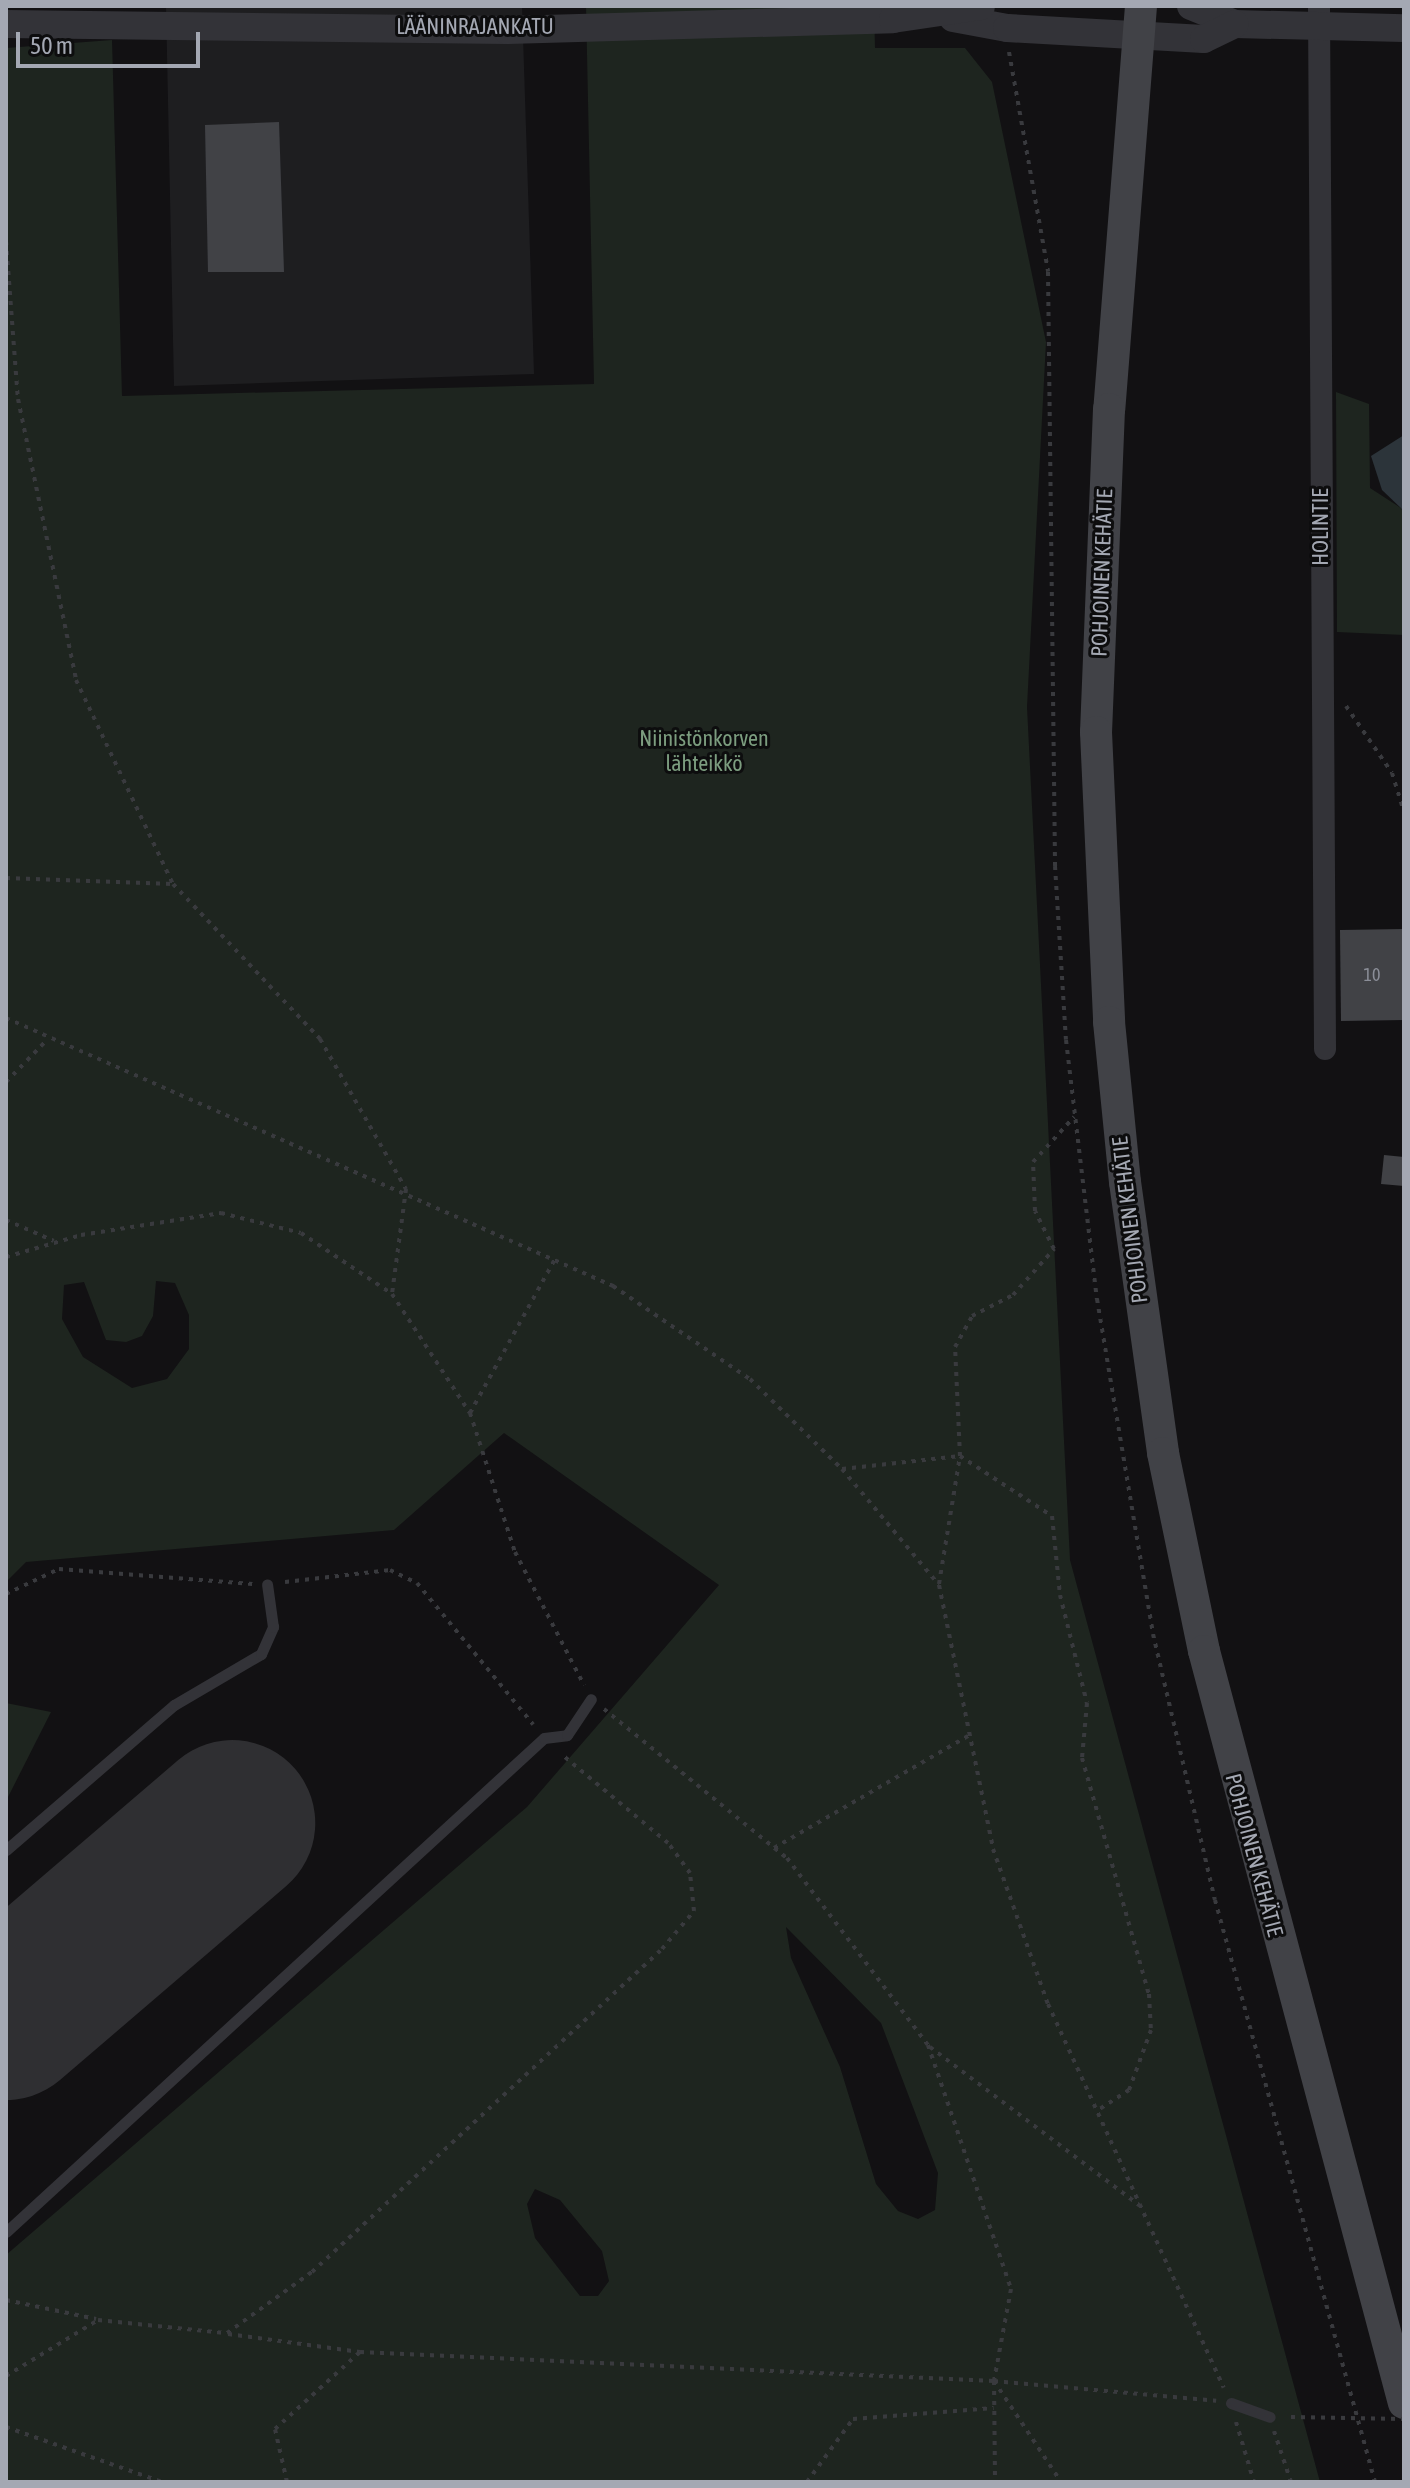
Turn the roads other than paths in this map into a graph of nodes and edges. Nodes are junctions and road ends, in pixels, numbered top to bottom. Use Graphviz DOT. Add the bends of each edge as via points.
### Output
graph roads {
  1 [pos="981,6"];
  2 [pos="1191,6"];
  3 [pos="943,16"];
  4 [pos="1320,17"];
  5 [pos="1140,20"];
  6 [pos="20,24"];
  7 [pos="1235,24"];
  8 [pos="1404,28"];
  9 [pos="1325,1049"];
  10 [pos="267,1584"];
  11 [pos="591,1699"];
  12 [pos="6,1850"];
  13 [pos="6,2232"];
  14 [pos="1231,2403"];
  15 [pos="1404,2403"];
  16 [pos="1270,2417"];
  1 -- 3 [label="street, LÄÄNINRAJANKATU"];
  2 -- 7 [label="street"];
  3 -- 5 [label="street, LÄÄNINRAJANKATU" via="1007,28"];
  3 -- 6 [label="street, LÄÄNINRAJANKATU" via="507,30"];
  4 -- 7 [label="street"];
  4 -- 8 [label="street"];
  4 -- 9 [label="street, HOLINTIE"];
  5 -- 7 [label="street, LÄÄNINRAJANKATU" via="1204,39"];
  5 -- 15 [label="main road, POHJOINEN KEHÄTIE" via="1109,409 1096,732 1109,1022 1125,1182 1163,1453 1204,1651"];
  10 -- 12 [label="lane" via="273,1627 261,1654 174,1705"];
  11 -- 13 [label="lane" via="567,1735 544,1738"];
  14 -- 16 [label="lane"];
}
